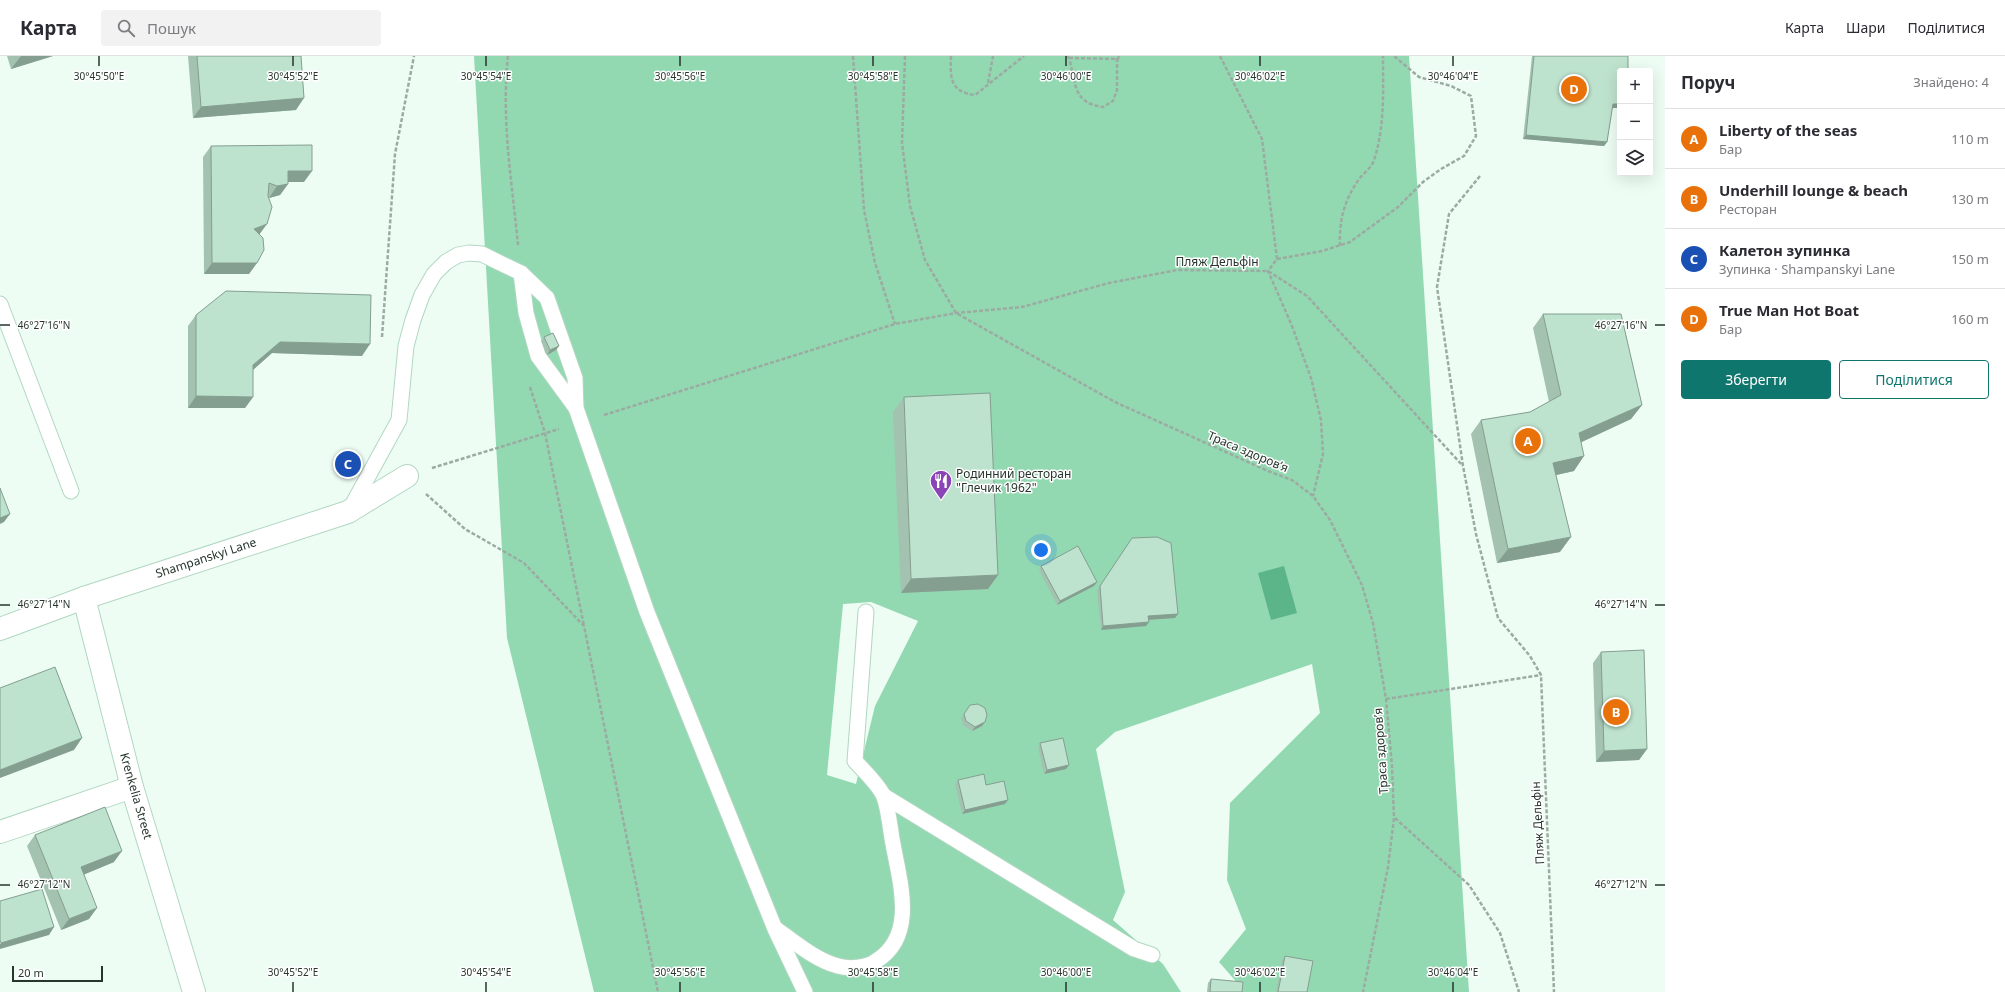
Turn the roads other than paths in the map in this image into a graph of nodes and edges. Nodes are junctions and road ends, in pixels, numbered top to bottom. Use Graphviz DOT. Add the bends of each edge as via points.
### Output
graph roads {
  1 [pos="521,273"];
  2 [pos="0,304"];
  3 [pos="579,415"];
  4 [pos="407,476"];
  5 [pos="71,491"];
  6 [pos="348,512"];
  7 [pos="84,598"];
  8 [pos="866,612"];
  9 [pos="0,629"];
  10 [pos="132,787"];
  11 [pos="884,796"];
  12 [pos="0,832"];
  13 [pos="775,929"];
  14 [pos="1152,955"];
  15 [pos="194,992"];
  16 [pos="805,992"];
  1 -- 3 [label="lane" via="526,313 538,356"];
  1 -- 3 [label="lane" via="547,298 574,378"];
  1 -- 6 [label="lane" via="482,254 469,253 458,255 446,262 434,274 422,295 406,346 399,420"];
  2 -- 5 [label="lane"];
  3 -- 13 [label="lane" via="647,612"];
  4 -- 6 [label="street, Shampanskyi Lane"];
  6 -- 7 [label="street, Shampanskyi Lane"];
  7 -- 9 [label="street, Shampanskyi Lane"];
  7 -- 10 [label="street, Krenkelia Street"];
  8 -- 11 [label="lane" via="856,761"];
  10 -- 12 [label="street"];
  10 -- 15 [label="street, Krenkelia Street"];
  11 -- 13 [label="lane" via="902,898 900,933 895,945 873,964 856,968 838,966 816,956"];
  11 -- 14 [label="lane" via="1134,949"];
  13 -- 16 [label="lane"];
}
